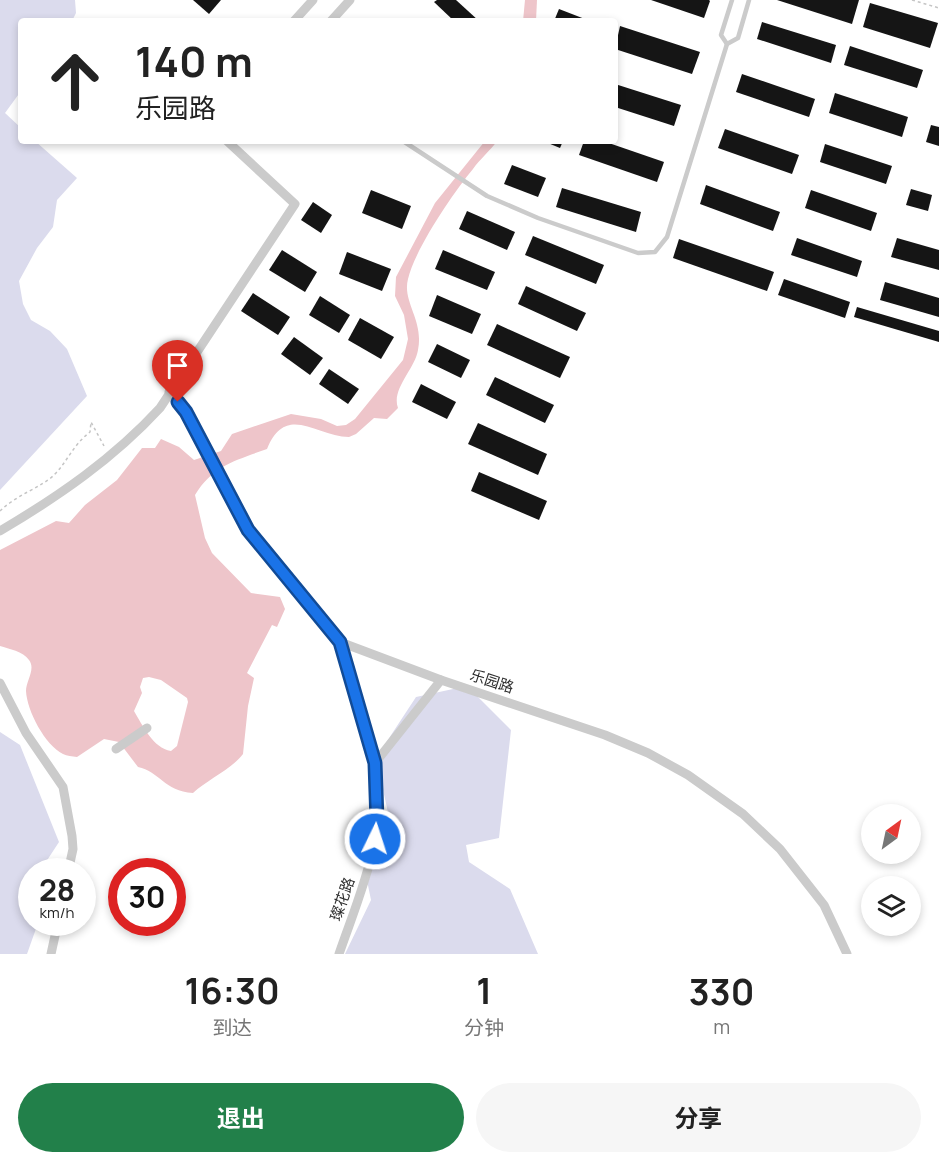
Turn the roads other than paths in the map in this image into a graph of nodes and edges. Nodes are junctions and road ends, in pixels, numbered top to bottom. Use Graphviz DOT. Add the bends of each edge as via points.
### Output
graph roads {
  1 [pos="313,0"];
  2 [pos="350,0"];
  3 [pos="732,0"];
  4 [pos="749,0"];
  5 [pos="297,18"];
  6 [pos="334,18"];
  7 [pos="727,44"];
  8 [pos="230,144"];
  9 [pos="407,144"];
  10 [pos="169,392"];
  11 [pos="0,531"];
  12 [pos="340,642"];
  13 [pos="441,680"];
  14 [pos="0,683"];
  15 [pos="147,728"];
  16 [pos="116,749"];
  17 [pos="375,763"];
  18 [pos="71,858"];
  19 [pos="55,936"];
  20 [pos="51,954"];
  21 [pos="339,954"];
  22 [pos="847,954"];
  1 -- 5 [label="street"];
  2 -- 6 [label="street"];
  3 -- 7 [label="lane" via="721,36"];
  4 -- 7 [label="lane" via="738,38"];
  7 -- 9 [label="lane" via="668,237 655,252 638,253 487,196"];
  8 -- 10 [label="street" via="296,204"];
  10 -- 11 [label="street" via="160,408 110,457 69,489"];
  10 -- 12 [label="street, 乐园路" via="186,412 248,530"];
  12 -- 13 [label="street, 乐园路"];
  12 -- 17 [label="street, 璨花路"];
  13 -- 17 [label="street"];
  13 -- 22 [label="street, 乐园路" via="648,753 717,794 780,849 805,878 824,904"];
  14 -- 18 [label="street" via="67,797"];
  15 -- 16 [label="street"];
  17 -- 21 [label="street, 璨花路" via="377,821 372,857"];
  19 -- 20 [label="street"];
}
